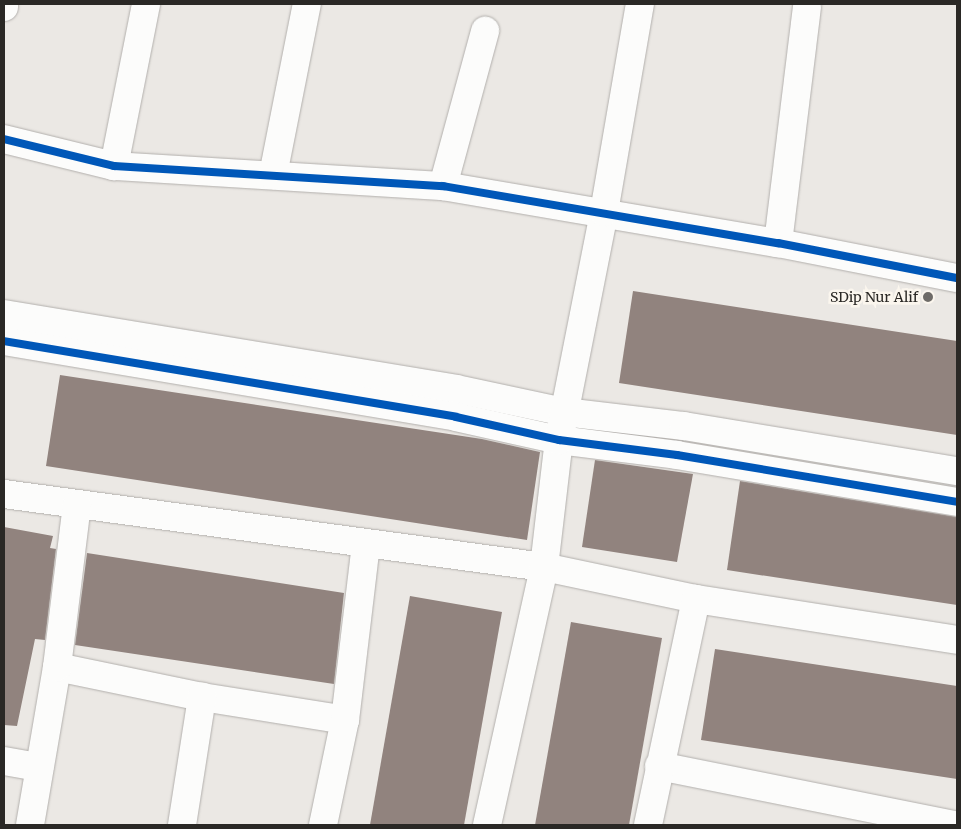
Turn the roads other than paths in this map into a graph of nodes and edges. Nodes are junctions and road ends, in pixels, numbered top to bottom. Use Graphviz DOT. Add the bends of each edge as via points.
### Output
graph roads {
  1 [pos="146,4"];
  2 [pos="307,4"];
  3 [pos="640,4"];
  4 [pos="807,7"];
  5 [pos="485,31"];
  6 [pos="4,139"];
  7 [pos="114,166"];
  8 [pos="273,175"];
  9 [pos="443,186"];
  10 [pos="604,212"];
  11 [pos="778,243"];
  12 [pos="957,278"];
  13 [pos="4,314"];
  14 [pos="4,341"];
  15 [pos="456,389"];
  16 [pos="564,412"];
  17 [pos="456,417"];
  18 [pos="684,426"];
  19 [pos="559,440"];
  20 [pos="677,455"];
  21 [pos="957,471"];
  22 [pos="4,494"];
  23 [pos="957,502"];
  24 [pos="77,505"];
  25 [pos="366,543"];
  26 [pos="544,567"];
  27 [pos="696,599"];
  28 [pos="957,640"];
  29 [pos="57,667"];
  30 [pos="202,696"];
  31 [pos="345,720"];
  32 [pos="4,761"];
  33 [pos="659,766"];
  34 [pos="39,767"];
  35 [pos="30,825"];
  36 [pos="182,825"];
  37 [pos="323,825"];
  38 [pos="487,825"];
  39 [pos="648,825"];
  40 [pos="955,825"];
  1 -- 7 [label="street"];
  2 -- 8 [label="street"];
  3 -- 10 [label="street"];
  4 -- 11 [label="street"];
  5 -- 9 [label="street"];
  6 -- 7 [label="street"];
  7 -- 8 [label="street"];
  8 -- 9 [label="street"];
  9 -- 10 [label="street"];
  10 -- 11 [label="street"];
  10 -- 16 [label="street"];
  11 -- 12 [label="street"];
  13 -- 15 [label="street"];
  14 -- 17 [label="street"];
  15 -- 16 [label="street"];
  15 -- 17 [label="street"];
  16 -- 18 [label="street"];
  16 -- 19 [label="street"];
  17 -- 19 [label="street"];
  18 -- 20 [label="street"];
  18 -- 21 [label="street"];
  19 -- 20 [label="street"];
  19 -- 26 [label="street"];
  20 -- 23 [label="street"];
  22 -- 24 [label="street"];
  24 -- 25 [label="street"];
  24 -- 29 [label="street"];
  25 -- 26 [label="street"];
  25 -- 31 [label="street"];
  26 -- 27 [label="street"];
  26 -- 38 [label="street"];
  27 -- 28 [label="street"];
  27 -- 33 [label="street"];
  29 -- 30 [label="street"];
  29 -- 34 [label="street"];
  30 -- 31 [label="street"];
  30 -- 36 [label="street"];
  31 -- 37 [label="street"];
  32 -- 34 [label="street"];
  33 -- 39 [label="street"];
  33 -- 40 [label="street"];
  34 -- 35 [label="street"];
}
